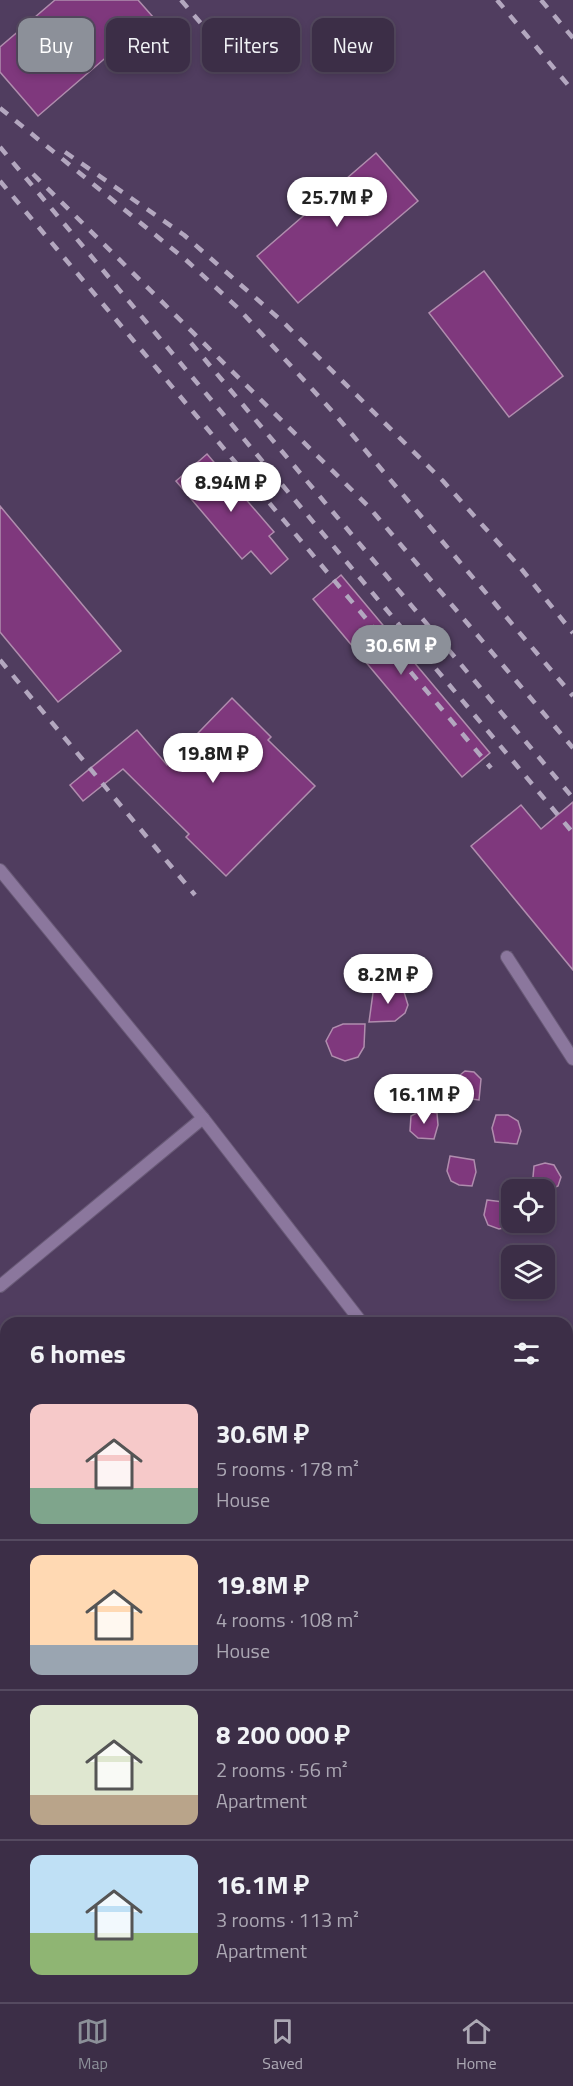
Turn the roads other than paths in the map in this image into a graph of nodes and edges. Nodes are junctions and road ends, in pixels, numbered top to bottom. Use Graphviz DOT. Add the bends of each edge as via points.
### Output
graph roads {
  1 [pos="0,870"];
  2 [pos="507,957"];
  3 [pos="573,1059"];
  4 [pos="202,1118"];
  5 [pos="0,1286"];
  6 [pos="357,1317"];
  1 -- 4 [label="lane"];
  2 -- 3 [label="lane"];
  4 -- 5 [label="lane"];
  4 -- 6 [label="lane"];
}
